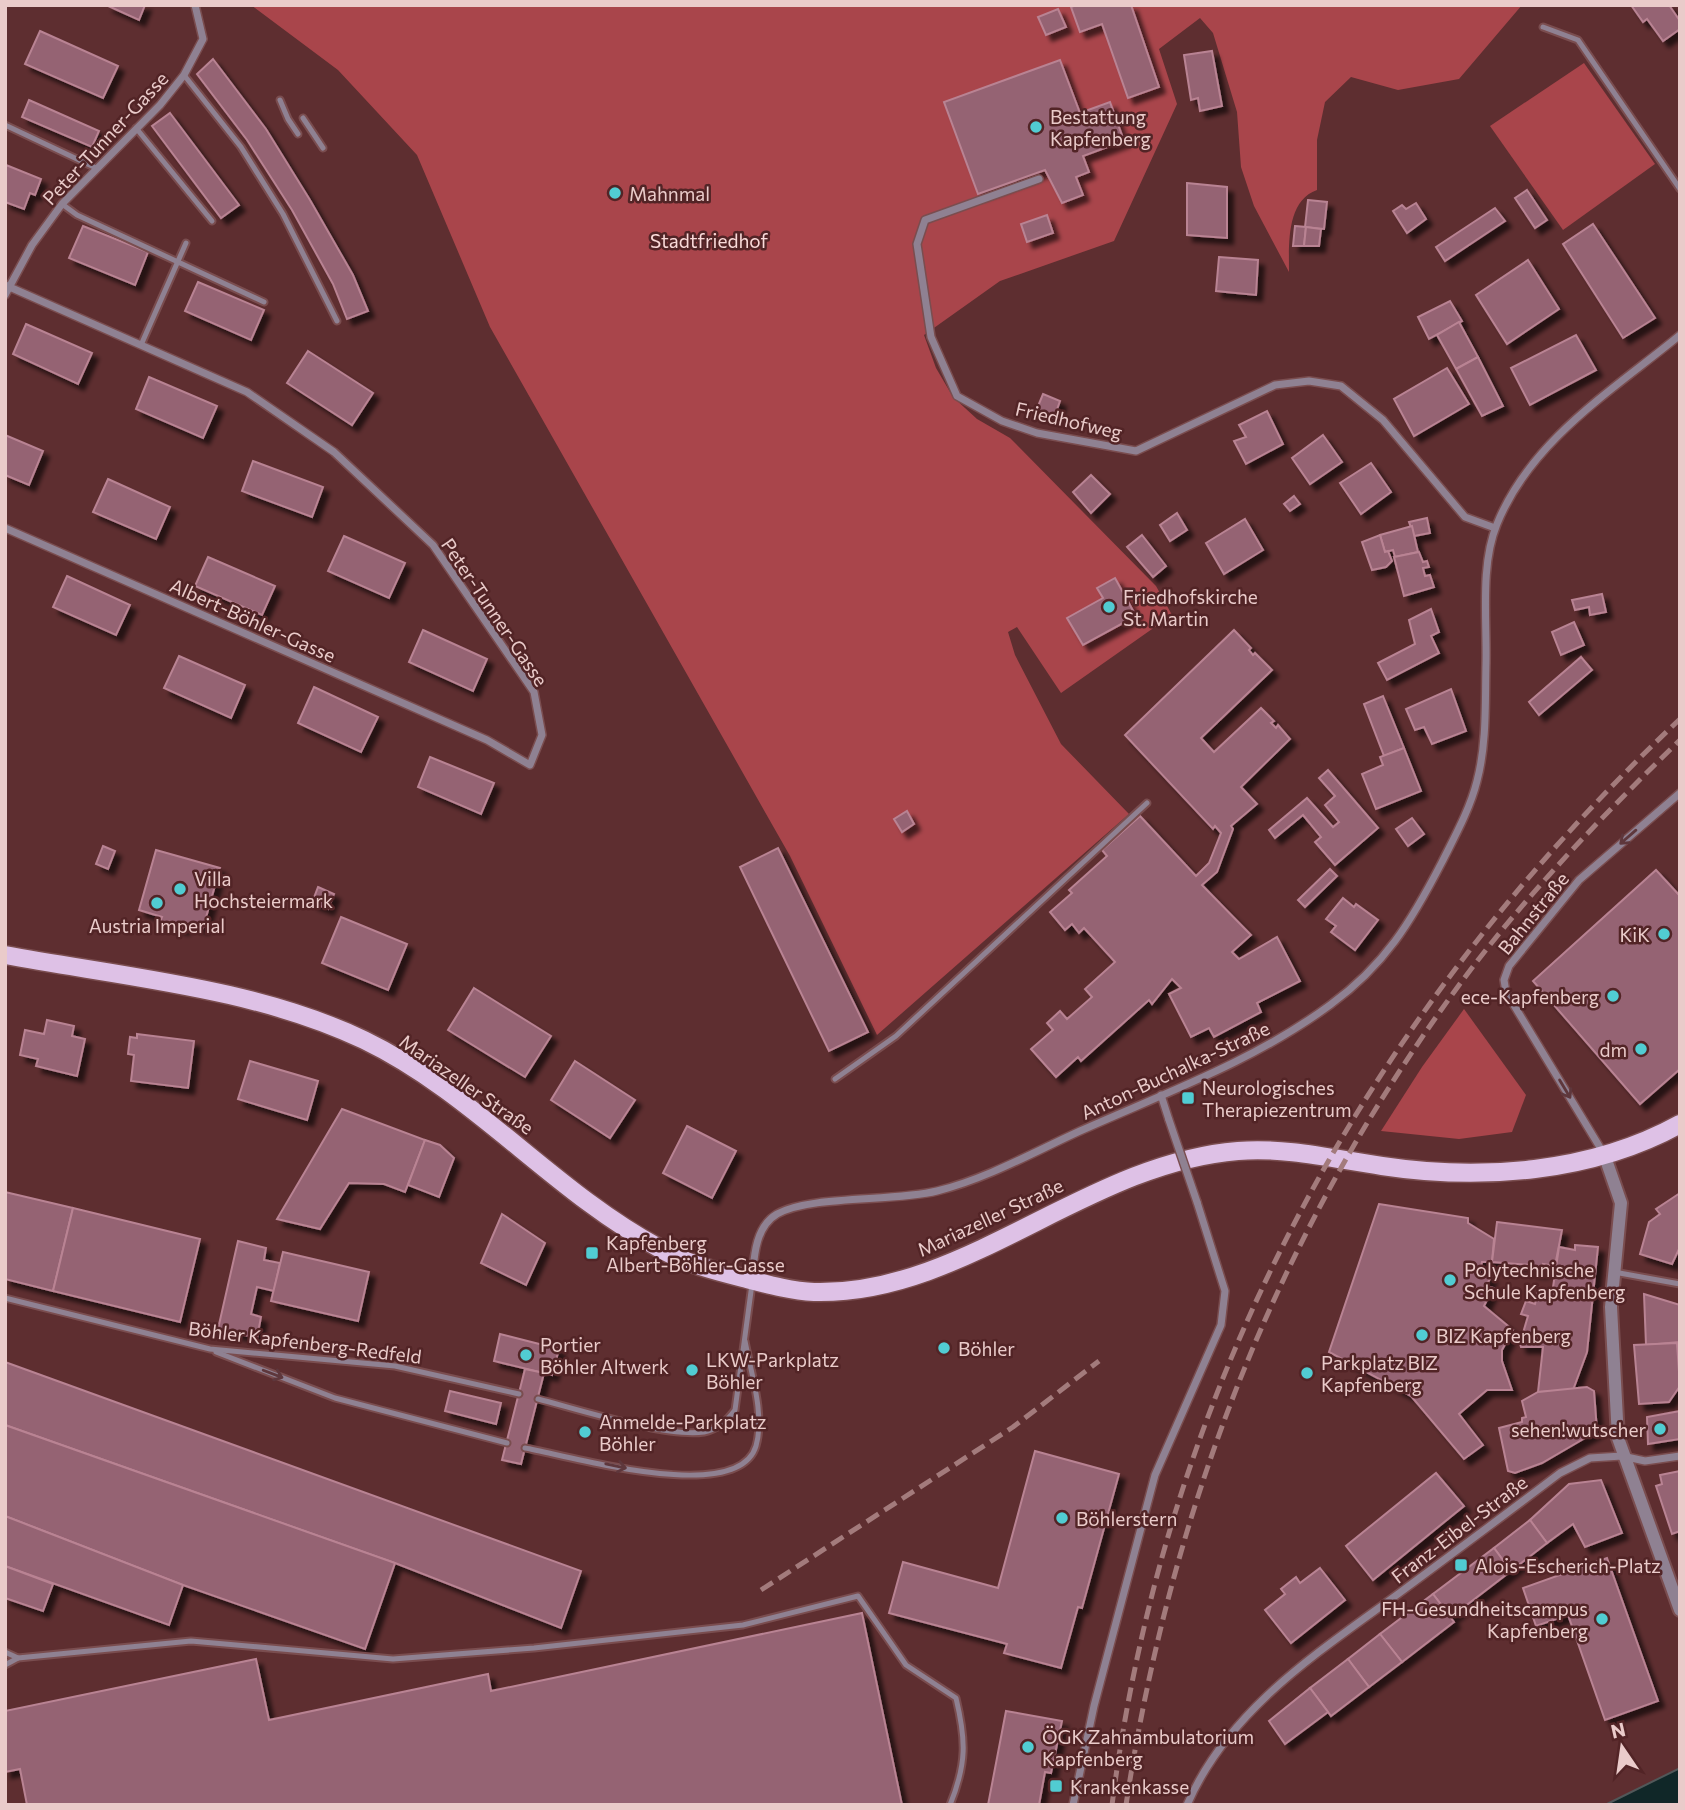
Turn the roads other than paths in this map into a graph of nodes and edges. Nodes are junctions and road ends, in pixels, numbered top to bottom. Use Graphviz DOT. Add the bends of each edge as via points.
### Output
graph roads {
  1 [pos="195,5"];
  2 [pos="1542,27"];
  3 [pos="184,75"];
  4 [pos="280,100"];
  5 [pos="303,118"];
  6 [pos="5,125"];
  7 [pos="136,128"];
  8 [pos="298,134"];
  9 [pos="323,148"];
  10 [pos="96,168"];
  11 [pos="1039,179"];
  12 [pos="1680,189"];
  13 [pos="62,204"];
  14 [pos="212,221"];
  15 [pos="186,243"];
  16 [pos="177,261"];
  17 [pos="7,289"];
  18 [pos="264,302"];
  19 [pos="337,321"];
  20 [pos="1680,335"];
  21 [pos="141,345"];
  22 [pos="5,528"];
  23 [pos="1495,528"];
  24 [pos="487,740"];
  25 [pos="1680,793"];
  26 [pos="1147,803"];
  27 [pos="5,955"];
  28 [pos="835,1079"];
  29 [pos="1161,1096"];
  30 [pos="1680,1124"];
  31 [pos="1604,1154"];
  32 [pos="1614,1272"];
  33 [pos="752,1280"];
  34 [pos="1680,1284"];
  35 [pos="5,1298"];
  36 [pos="745,1341"];
  37 [pos="210,1349"];
  38 [pos="519,1394"];
  39 [pos="538,1399"];
  40 [pos="507,1443"];
  41 [pos="525,1448"];
  42 [pos="1680,1455"];
  43 [pos="1622,1456"];
  44 [pos="1680,1610"];
  45 [pos="5,1652"];
  46 [pos="18,1658"];
  47 [pos="5,1665"];
  48 [pos="950,1805"];
  49 [pos="1073,1805"];
  50 [pos="1187,1805"];
  1 -- 3 [label="street, Peter-Tunner-Gasse" via="203,39"];
  2 -- 12 [label="lane" via="1578,40"];
  3 -- 7 [label="street, Peter-Tunner-Gasse"];
  3 -- 19 [label="lane" via="241,147 276,202"];
  4 -- 8 [label="lane"];
  5 -- 9 [label="lane"];
  6 -- 10 [label="lane"];
  7 -- 10 [label="street, Peter-Tunner-Gasse"];
  7 -- 14 [label="lane"];
  10 -- 13 [label="street, Peter-Tunner-Gasse"];
  11 -- 23 [label="street, Friedhofweg" via="925,220 917,244 931,337 957,396 1002,421 1037,433 1136,451 1275,385 1308,381 1341,386 1383,420 1465,517"];
  13 -- 16 [label="lane" via="76,215"];
  13 -- 17 [label="street, Peter-Tunner-Gasse"];
  15 -- 16 [label="lane"];
  16 -- 18 [label="lane"];
  16 -- 21 [label="lane"];
  17 -- 21 [label="street, Peter-Tunner-Gasse"];
  20 -- 23 [label="street, Anton-Buchalka-Straße" via="1552,441"];
  21 -- 24 [label="street, Peter-Tunner-Gasse" via="247,392 334,452 433,545 534,692 542,735 530,765"];
  22 -- 24 [label="street, Albert-Böhler-Gasse"];
  23 -- 29 [label="street, Anton-Buchalka-Straße" via="1477,781 1460,827 1417,909 1392,948 1362,982 1310,1020 1231,1065"];
  25 -- 31 [label="street, Bahnstraße, one-way" via="1579,880 1509,966 1504,980 1506,992"];
  26 -- 28 [label="lane" via="896,1036"];
  27 -- 33 [label="main road, Mariazeller Straße" via="255,1003 364,1040 446,1091 612,1220 662,1251"];
  29 -- 33 [label="street, Anton-Buchalka-Straße" via="939,1191 794,1207 773,1216 757,1241"];
  29 -- 49 [label="street, bridge" via="1225,1291 1221,1325 1156,1475 1101,1679"];
  30 -- 31 [label="main road, Mariazeller Straße" via="1646,1142"];
  31 -- 32 [label="street" via="1621,1203"];
  31 -- 33 [label="main road, Mariazeller Straße" via="1474,1174 1420,1171 1284,1151 1240,1150 1191,1157 1139,1172 952,1261 893,1282 814,1292"];
  32 -- 34 [label="lane"];
  32 -- 43 [label="street" via="1611,1307"];
  33 -- 36 [label="lane"];
  35 -- 37 [label="lane, Böhler Kapfenberg-Redfeld"];
  36 -- 39 [label="lane" via="734,1410 728,1420 704,1432 680,1433"];
  41 -- 36 [label="lane, one-way" via="644,1471 729,1473 741,1466 757,1439"];
  37 -- 38 [label="lane, Böhler Kapfenberg-Redfeld" via="395,1366"];
  37 -- 40 [label="lane, one-way" via="335,1398"];
  42 -- 43 [label="street, Franz-Eibel-Straße" via="1645,1461"];
  43 -- 44 [label="street"];
  43 -- 50 [label="street, Franz-Eibel-Straße" via="1590,1458 1560,1473 1294,1670 1226,1737"];
  45 -- 46 [label="lane"];
  46 -- 47 [label="lane"];
  46 -- 48 [label="lane" via="191,1641 393,1659 743,1625 858,1596 906,1665 956,1698 965,1736"];
}
